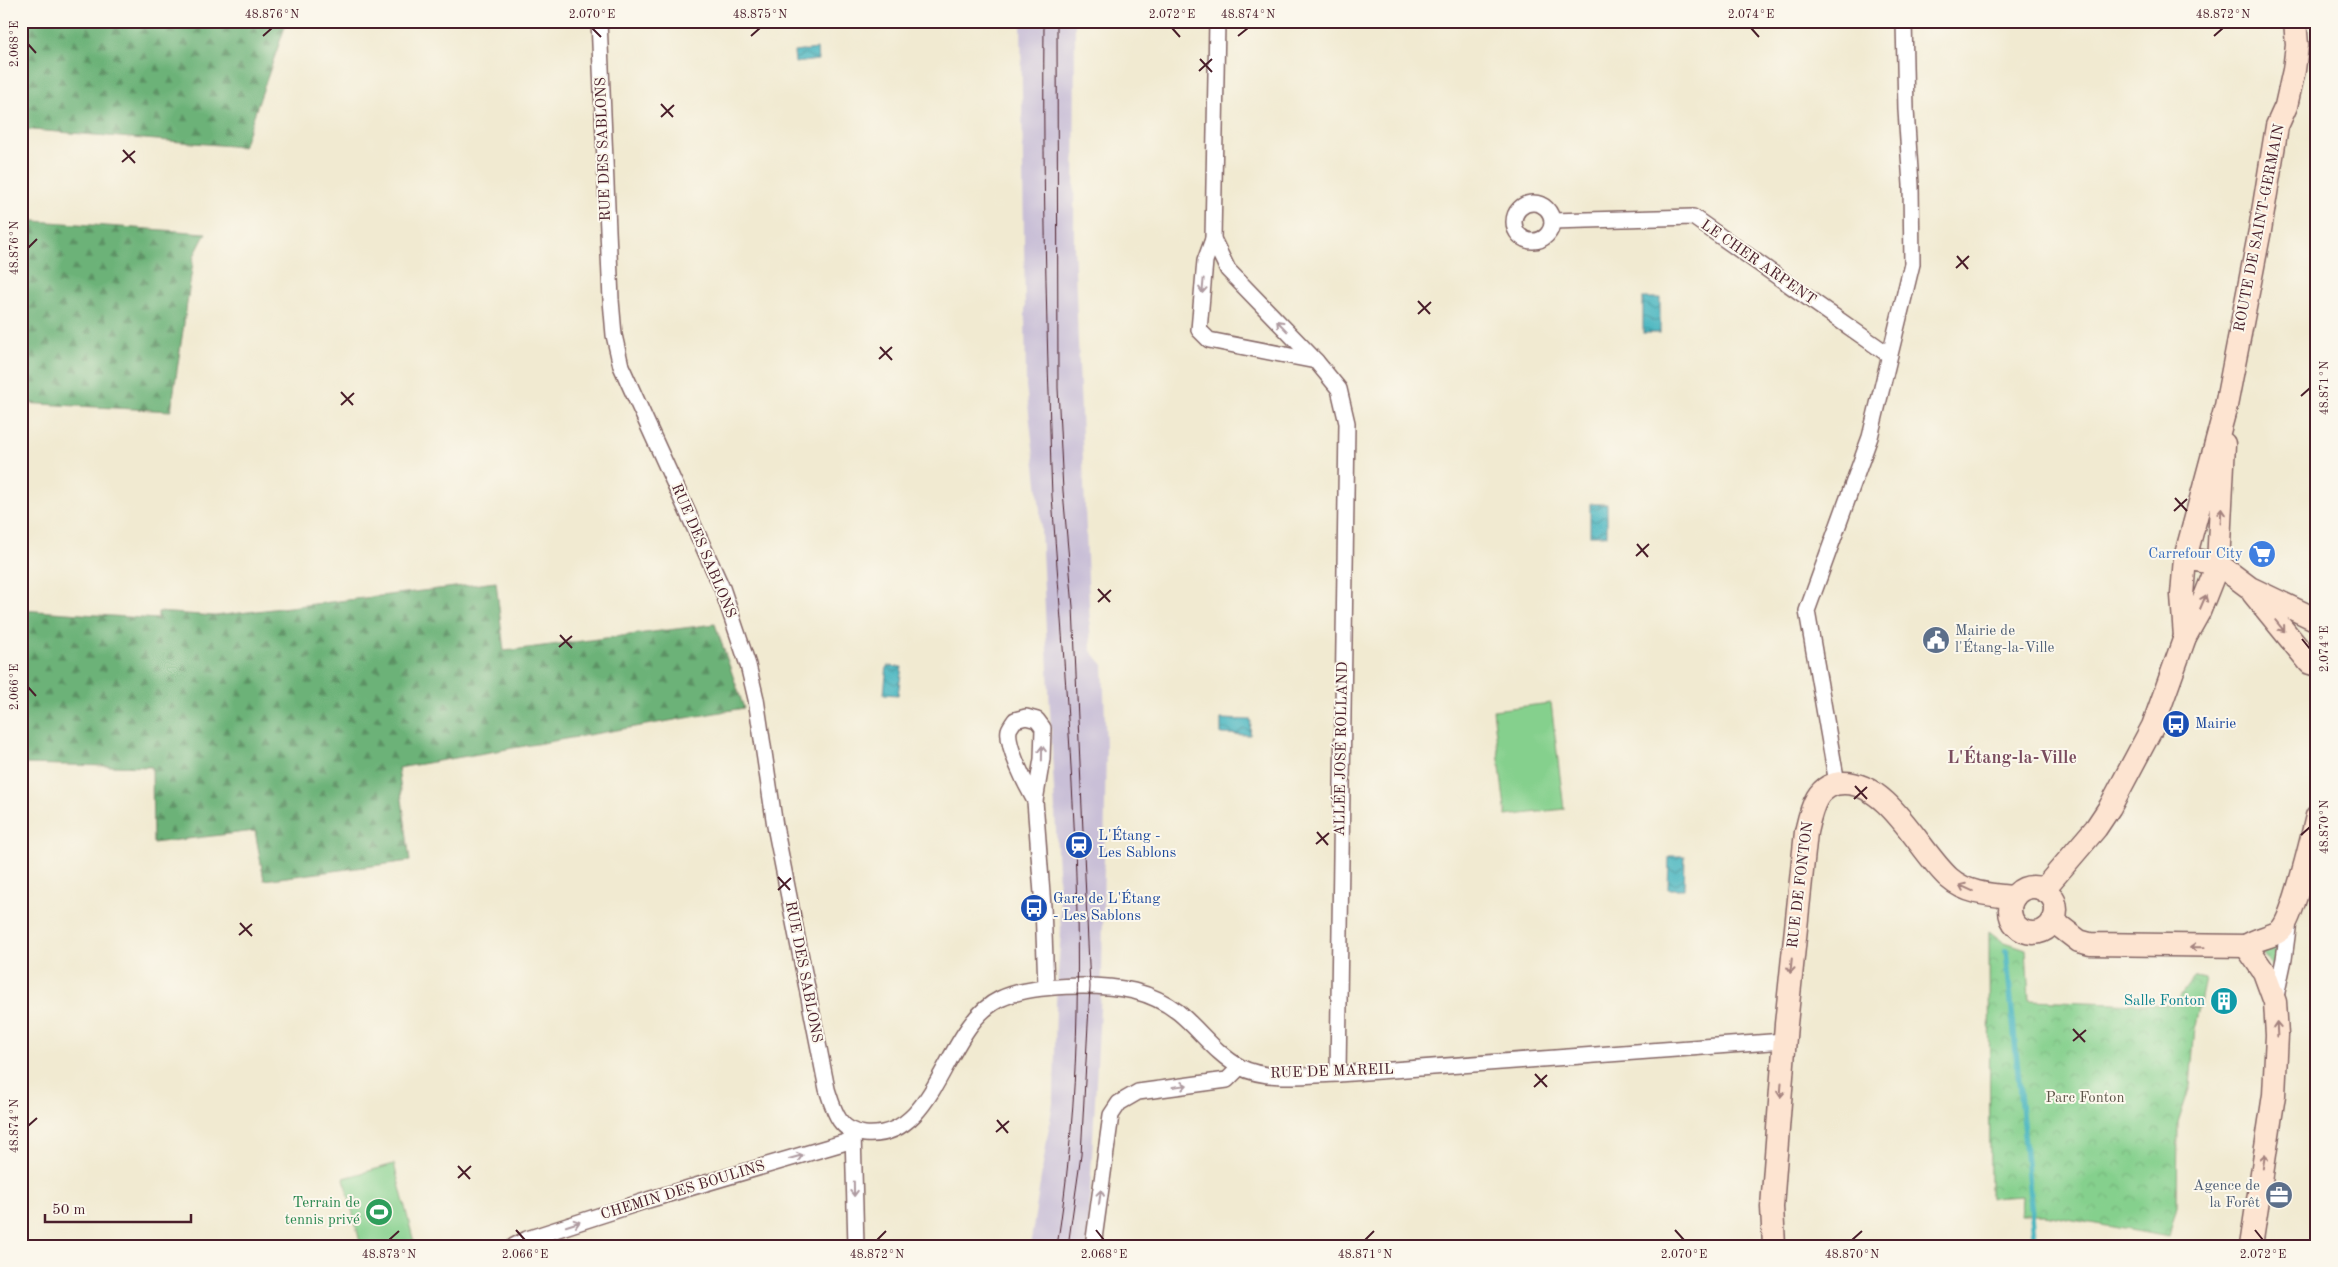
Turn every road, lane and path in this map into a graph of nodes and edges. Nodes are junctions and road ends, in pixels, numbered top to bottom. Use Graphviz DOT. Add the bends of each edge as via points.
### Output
graph roads {
  1 [pos="599,21"];
  2 [pos="1216,21"];
  3 [pos="1904,21"];
  4 [pos="2295,21"];
  5 [pos="1552,221"];
  6 [pos="1213,238"];
  7 [pos="1889,354"];
  8 [pos="1316,361"];
  9 [pos="2226,406"];
  10 [pos="2185,558"];
  11 [pos="2218,564"];
  12 [pos="2250,588"];
  13 [pos="2317,620"];
  14 [pos="2185,637"];
  15 [pos="2317,665"];
  16 [pos="1837,783"];
  17 [pos="1035,801"];
  18 [pos="2317,816"];
  19 [pos="2043,890"];
  20 [pos="2014,897"];
  21 [pos="2290,917"];
  22 [pos="2053,921"];
  23 [pos="2246,946"];
  24 [pos="1046,986"];
  25 [pos="2275,1002"];
  26 [pos="1784,1041"];
  27 [pos="1240,1067"];
  28 [pos="1338,1074"];
  29 [pos="853,1137"];
  30 [pos="523,1244"];
  31 [pos="856,1246"];
  32 [pos="1093,1246"];
  33 [pos="1774,1246"];
  34 [pos="2251,1246"];
  1 -- 29 [label="street, RUE DES SABLONS" via="611,300 621,366 722,588 748,665 775,826 827,1089 834,1111"];
  2 -- 6 [label="street"];
  3 -- 7 [label="street" via="1912,185 1912,264"];
  4 -- 9 [label="street, ROUTE DE SAINT-GERMAIN" via="2298,45 2294,70 2286,106 2277,126"];
  5 -- 7 [label="street, LE CHER ARPENT" via="1693,218"];
  8 -- 6 [label="street, ALLÉE JOSÉ ROLLAND, one-way" via="1228,270"];
  6 -- 8 [label="street, one-way" via="1205,261 1199,330 1209,340"];
  7 -- 16 [label="street" via="1870,437 1807,611"];
  8 -- 28 [label="street, ALLÉE JOSÉ ROLLAND" via="1339,390 1347,423"];
  9 -- 10 [label="street, ROUTE DE SAINT-GERMAIN"];
  11 -- 9 [label="street, ROUTE DE SAINT-GERMAIN, one-way"];
  10 -- 11 [label="street"];
  10 -- 14 [label="street, ROUTE DE SAINT-GERMAIN" via="2182,595"];
  11 -- 12 [label="street"];
  14 -- 11 [label="street, ROUTE DE SAINT-GERMAIN, one-way"];
  12 -- 13 [label="street"];
  12 -- 15 [label="street, one-way" via="2310,663"];
  14 -- 19 [label="street" via="2153,726 2135,763 2096,828"];
  20 -- 16 [label="street, one-way" via="1982,894 1964,888 1949,878 1882,799 1868,788"];
  16 -- 26 [label="street, RUE DE FONTON, one-way" via="1823,790 1812,804 1806,832"];
  17 -- 17 [label="street, one-way" via="1042,764 1043,728 1037,720 1026,717 1015,720 1009,730 1010,741"];
  17 -- 24 [label="street"];
  18 -- 21 [label="street"];
  19 -- 20 [label="street" via="2028,888"];
  19 -- 22 [label="street" via="2054,903"];
  20 -- 22 [label="street" via="2009,910 2018,929 2037,933"];
  21 -- 23 [label="street" via="2280,931"];
  21 -- 25 [label="street"];
  23 -- 22 [label="street, one-way" via="2090,944 2079,941"];
  23 -- 25 [label="street" via="2264,972"];
  24 -- 27 [label="street, RUE DE MAREIL" via="1133,990 1158,999 1179,1013"];
  24 -- 29 [label="street, RUE DE MAREIL" via="999,999 980,1014 963,1034 923,1105 905,1124 872,1135"];
  34 -- 25 [label="street, one-way" via="2274,1095"];
  26 -- 28 [label="street, RUE DE MAREIL"];
  26 -- 33 [label="street, RUE DE FONTON, one-way" via="1772,1207"];
  27 -- 28 [label="street, RUE DE MAREIL" via="1264,1075"];
  32 -- 27 [label="street, one-way" via="1111,1115 1119,1102 1138,1092 1227,1080"];
  30 -- 29 [label="street, CHEMIN DES BOULINS, one-way" via="648,1200"];
  29 -- 31 [label="street, one-way"];
}
